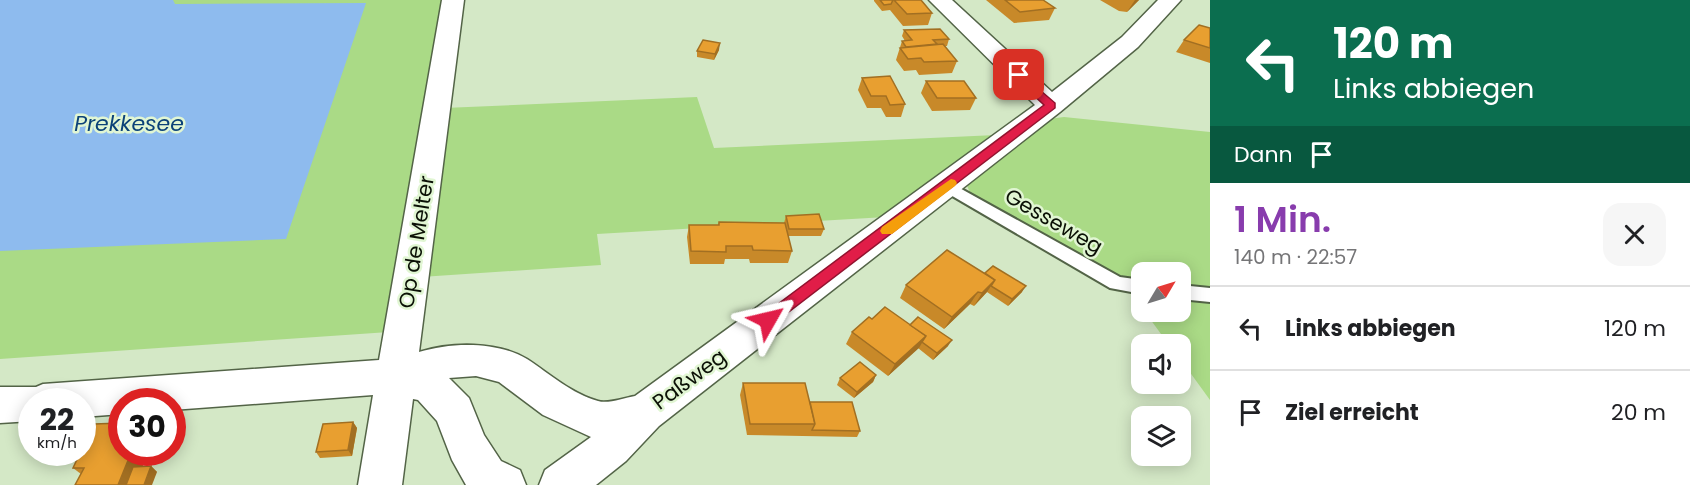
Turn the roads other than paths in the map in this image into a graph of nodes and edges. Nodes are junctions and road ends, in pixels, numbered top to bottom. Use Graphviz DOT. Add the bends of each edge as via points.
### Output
graph roads {
  1 [pos="453,0"];
  2 [pos="940,0"];
  3 [pos="1170,0"];
  4 [pos="1051,106"];
  5 [pos="947,186"];
  6 [pos="1131,285"];
  7 [pos="1191,293"];
  8 [pos="1210,296"];
  9 [pos="395,376"];
  10 [pos="96,398"];
  11 [pos="18,404"];
  12 [pos="0,405"];
  13 [pos="644,413"];
  14 [pos="380,485"];
  15 [pos="504,485"];
  16 [pos="561,485"];
  1 -- 9 [label="street, Op de Melter"];
  2 -- 4 [label="street"];
  3 -- 4 [label="street, Paßweg" via="1130,42"];
  4 -- 5 [label="street, Paßweg"];
  5 -- 6 [label="lane, Gesseweg" via="1116,283"];
  5 -- 13 [label="street, Paßweg"];
  7 -- 8 [label="lane"];
  9 -- 10 [label="street"];
  9 -- 13 [label="street" via="435,363 476,360 510,369 557,402 598,421"];
  9 -- 14 [label="street, Op de Melter"];
  9 -- 15 [label="street" via="431,387 454,411 467,446 485,476"];
  11 -- 12 [label="street"];
  13 -- 16 [label="street, Paßweg" via="611,447"];
}
